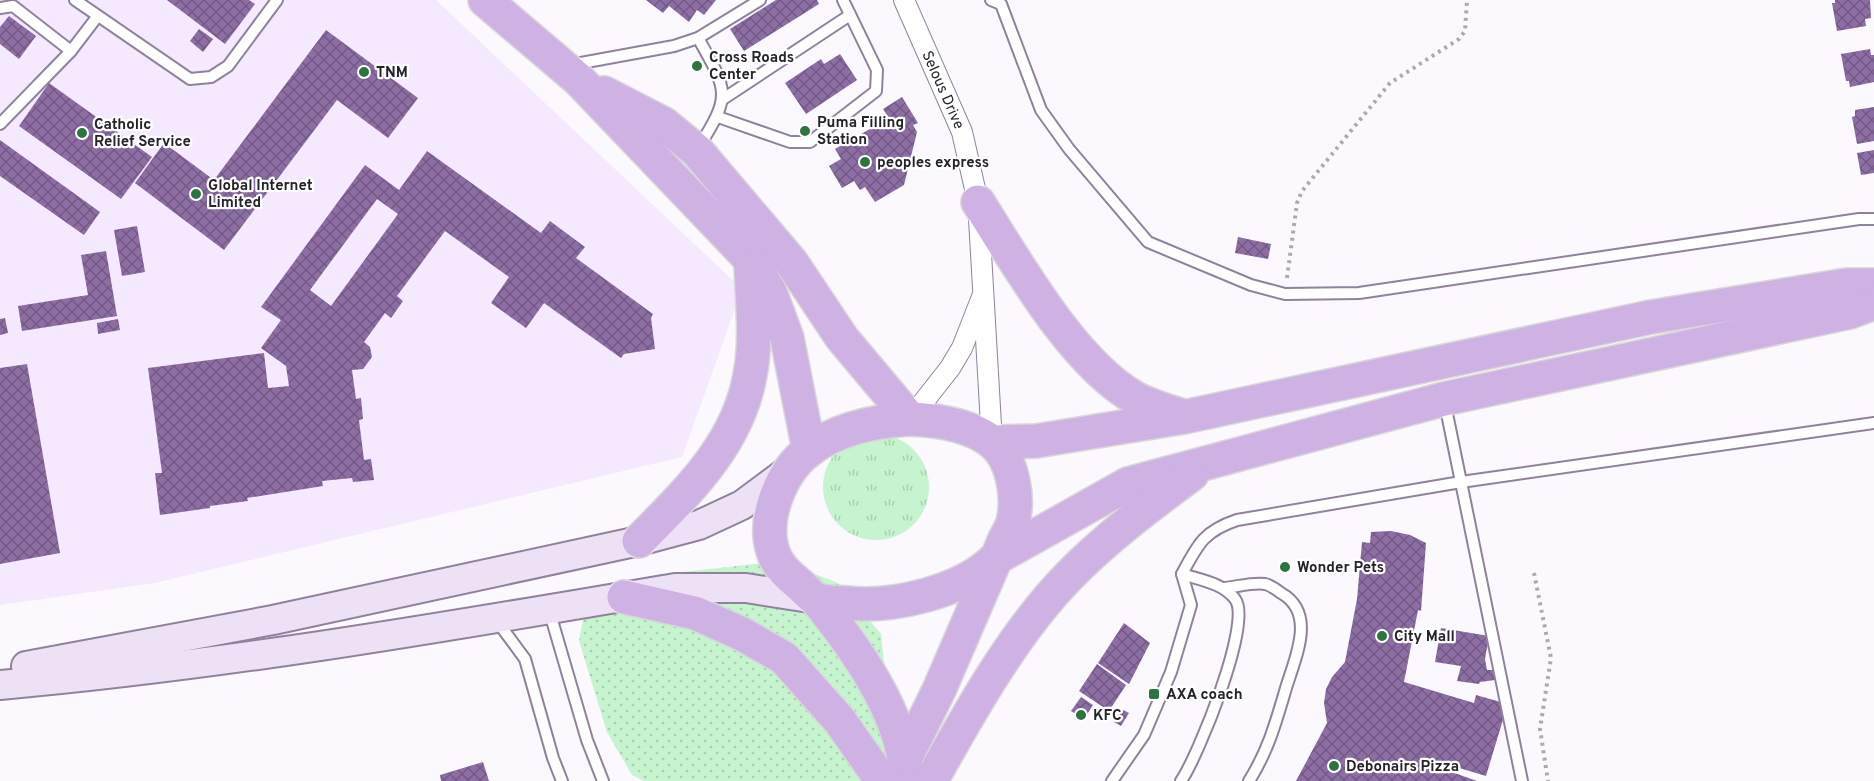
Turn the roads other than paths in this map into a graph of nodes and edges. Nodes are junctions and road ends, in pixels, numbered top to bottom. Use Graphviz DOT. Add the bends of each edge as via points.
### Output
graph roads {
  1 [pos="75,0"];
  2 [pos="277,0"];
  3 [pos="485,0"];
  4 [pos="843,0"];
  5 [pos="904,0"];
  6 [pos="758,1"];
  7 [pos="997,1"];
  8 [pos="0,8"];
  9 [pos="850,15"];
  10 [pos="97,16"];
  11 [pos="698,38"];
  12 [pos="71,51"];
  13 [pos="571,73"];
  14 [pos="723,99"];
  15 [pos="718,117"];
  16 [pos="0,124"];
  17 [pos="696,151"];
  18 [pos="978,202"];
  19 [pos="1874,219"];
  20 [pos="751,260"];
  21 [pos="1874,285"];
  22 [pos="985,288"];
  23 [pos="1874,303"];
  24 [pos="1444,399"];
  25 [pos="1184,417"];
  26 [pos="910,419"];
  27 [pos="1874,423"];
  28 [pos="993,442"];
  29 [pos="799,460"];
  30 [pos="1205,463"];
  31 [pos="1461,482"];
  32 [pos="639,541"];
  33 [pos="996,558"];
  34 [pos="1182,574"];
  35 [pos="1224,588"];
  36 [pos="624,597"];
  37 [pos="816,599"];
  38 [pos="549,609"];
  39 [pos="495,619"];
  40 [pos="0,670"];
  41 [pos="0,685"];
  42 [pos="906,769"];
  43 [pos="562,781"];
  44 [pos="603,781"];
  45 [pos="882,781"];
  46 [pos="931,781"];
  47 [pos="1112,781"];
  48 [pos="1181,781"];
  49 [pos="1249,781"];
  50 [pos="1522,781"];
  1 -- 10 [label="lane"];
  2 -- 10 [label="lane" via="228,66 211,78 190,79"];
  3 -- 13 [label="highway"];
  4 -- 9 [label="lane"];
  5 -- 18 [label="street, Selous Drive" via="962,132"];
  6 -- 11 [label="lane"];
  7 -- 19 [label="lane" via="1041,110 1148,242 1251,285 1285,294 1359,292"];
  8 -- 12 [label="lane" via="13,6"];
  9 -- 14 [label="lane"];
  9 -- 15 [label="lane" via="877,70 876,92 810,142 790,142"];
  10 -- 12 [label="lane"];
  11 -- 13 [label="lane"];
  11 -- 14 [label="lane" via="722,80"];
  12 -- 16 [label="lane"];
  13 -- 17 [label="highway" via="664,124"];
  13 -- 20 [label="highway"];
  14 -- 15 [label="lane"];
  15 -- 17 [label="lane"];
  17 -- 26 [label="highway" via="792,263 842,338"];
  18 -- 22 [label="street, Selous Drive"];
  18 -- 25 [label="highway" via="1027,279 1100,370 1135,398"];
  20 -- 29 [label="highway" via="770,292 787,338"];
  20 -- 32 [label="highway" via="751,375 734,428 709,466"];
  21 -- 25 [label="highway" via="1847,285 1651,317"];
  22 -- 26 [label="street, Selous Drive" via="962,348"];
  22 -- 28 [label="street, Selous Drive"];
  23 -- 24 [label="highway" via="1850,312"];
  24 -- 30 [label="highway"];
  24 -- 31 [label="lane"];
  25 -- 28 [label="highway" via="1036,441"];
  26 -- 28 [label="highway" via="937,420"];
  26 -- 29 [label="highway" via="848,429"];
  27 -- 31 [label="lane"];
  28 -- 33 [label="highway" via="1007,464 1015,491 1013,522"];
  29 -- 32 [label="main road" via="742,505 699,525"];
  29 -- 37 [label="highway" via="773,508 770,536 775,557"];
  30 -- 33 [label="highway" via="1128,484"];
  30 -- 46 [label="highway" via="1120,528 1038,611 972,708"];
  31 -- 34 [label="lane" via="1218,526 1198,544"];
  31 -- 50 [label="lane"];
  32 -- 40 [label="main road" via="273,620"];
  33 -- 37 [label="highway" via="963,581 923,595 882,604"];
  33 -- 42 [label="highway"];
  34 -- 35 [label="lane"];
  34 -- 47 [label="lane" via="1191,605 1172,672 1144,735"];
  35 -- 48 [label="lane" via="1237,600 1240,615 1230,663 1215,707"];
  35 -- 49 [label="lane" via="1265,584 1288,597 1298,608 1302,630 1279,718 1265,755"];
  36 -- 37 [label="main road" via="714,586"];
  36 -- 38 [label="main road"];
  36 -- 45 [label="highway" via="695,613 784,658 840,721"];
  37 -- 42 [label="highway" via="853,644 876,684"];
  38 -- 39 [label="main road"];
  38 -- 44 [label="lane"];
  39 -- 41 [label="main road" via="110,675"];
  39 -- 43 [label="lane" via="525,658"];
}
